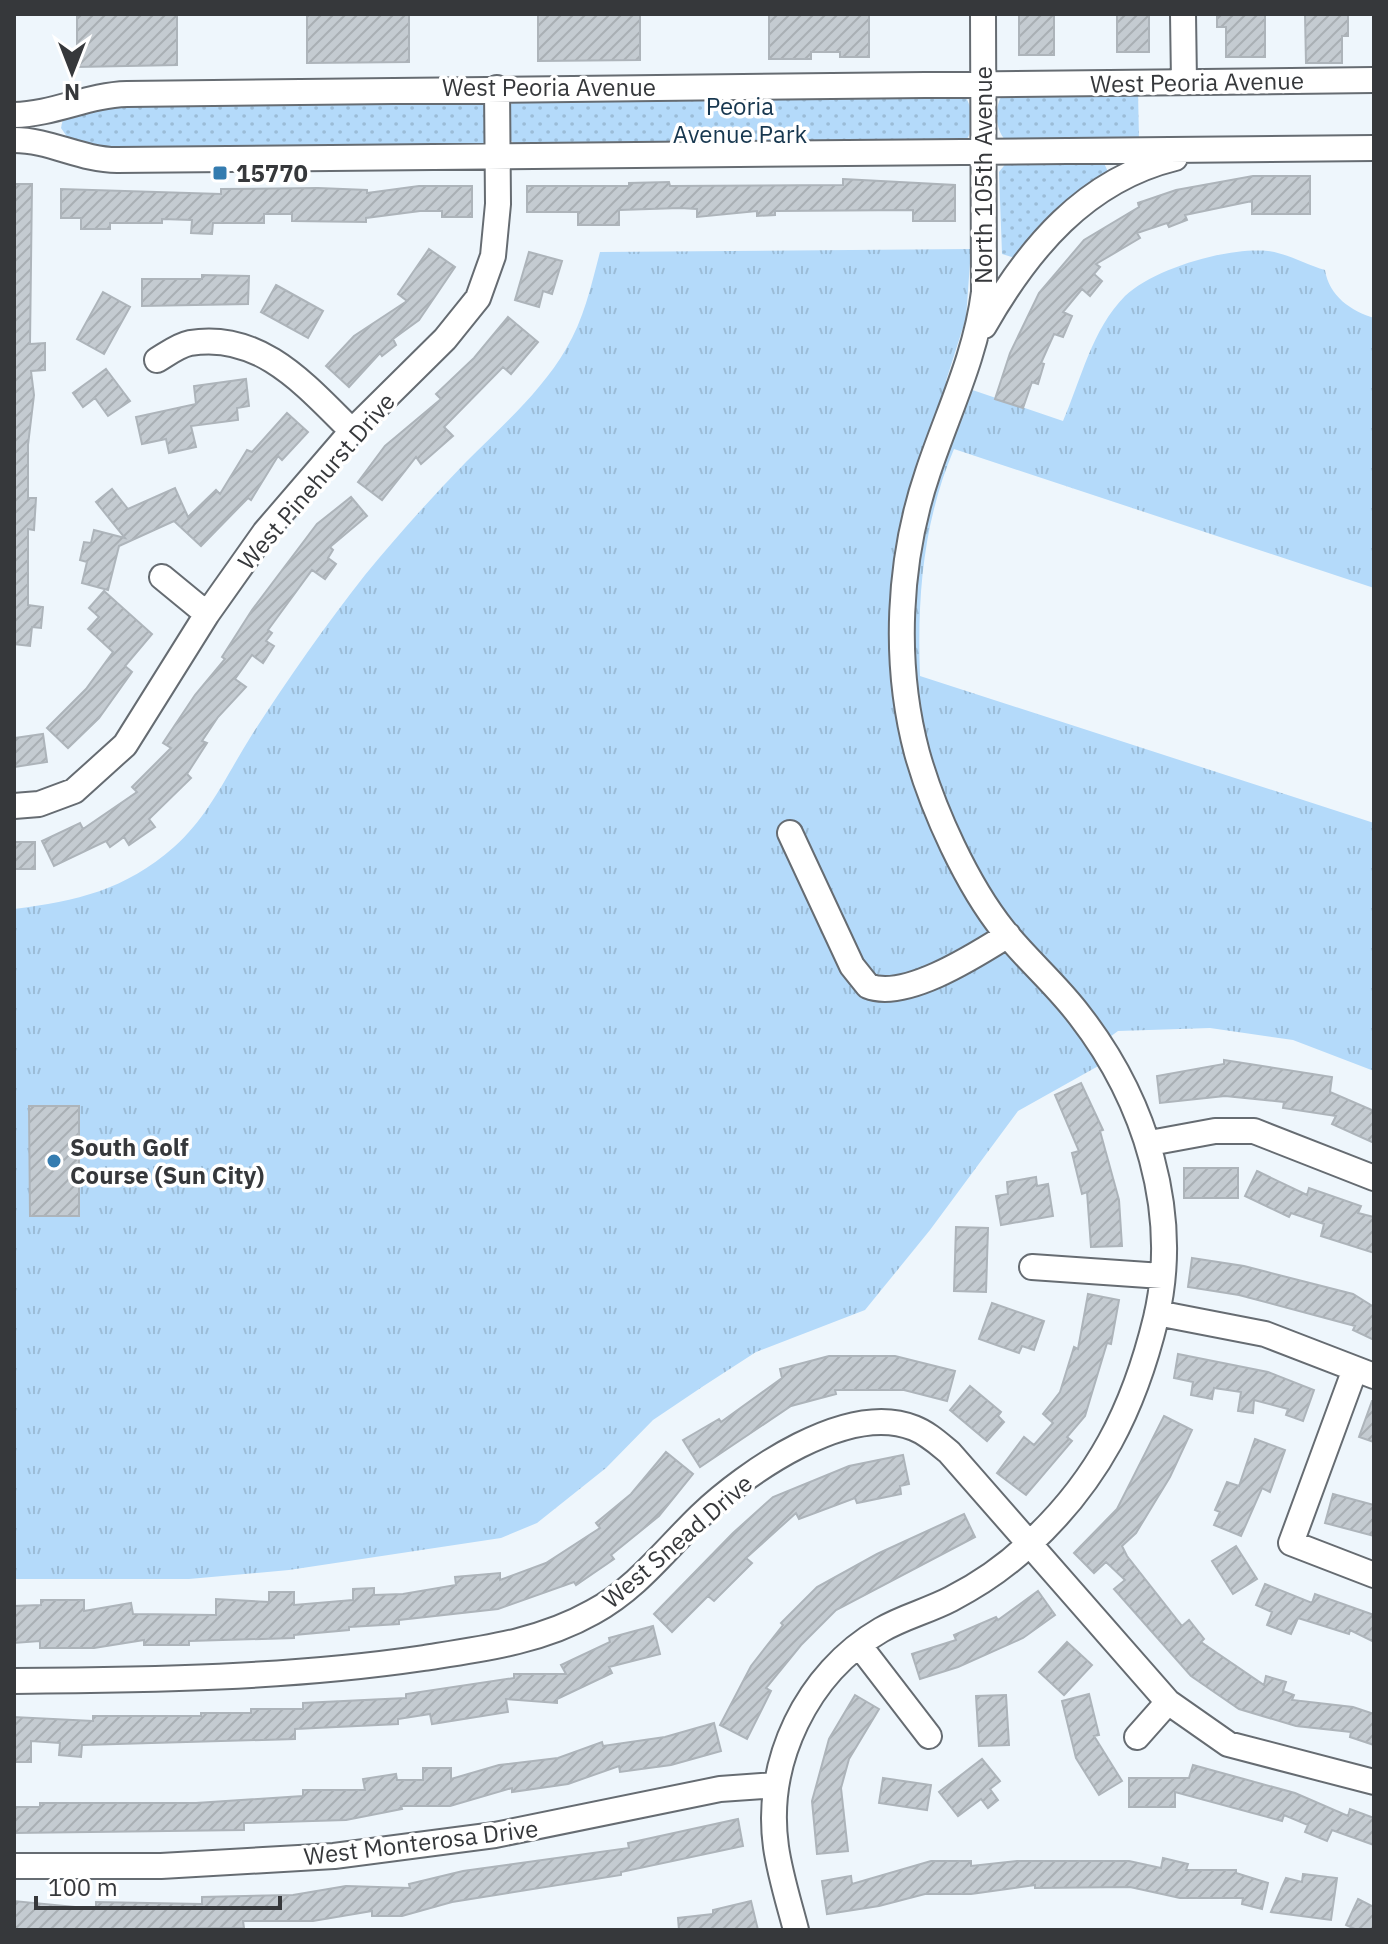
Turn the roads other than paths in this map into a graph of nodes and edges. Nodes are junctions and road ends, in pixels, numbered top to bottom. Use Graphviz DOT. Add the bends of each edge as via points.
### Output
graph roads {
  1 [pos="983,14"];
  2 [pos="1183,14"];
  3 [pos="1374,80"];
  4 [pos="1184,82"];
  5 [pos="983,85"];
  6 [pos="497,88"];
  7 [pos="14,115"];
  8 [pos="14,140"];
  9 [pos="1374,148"];
  10 [pos="1210,149"];
  11 [pos="983,151"];
  12 [pos="498,156"];
  13 [pos="978,335"];
  14 [pos="157,360"];
  15 [pos="352,431"];
  16 [pos="162,577"];
  17 [pos="207,614"];
  18 [pos="14,806"];
  19 [pos="790,833"];
  20 [pos="1008,935"];
  21 [pos="1150,1143"];
  22 [pos="1374,1178"];
  23 [pos="1032,1267"];
  24 [pos="1162,1276"];
  25 [pos="1157,1313"];
  26 [pos="1365,1372"];
  27 [pos="1028,1546"];
  28 [pos="1374,1575"];
  29 [pos="859,1645"];
  30 [pos="14,1681"];
  31 [pos="1168,1702"];
  32 [pos="929,1736"];
  33 [pos="1137,1737"];
  34 [pos="1374,1782"];
  35 [pos="776,1785"];
  36 [pos="14,1866"];
  37 [pos="796,1930"];
  1 -- 5 [label="street, North 105th Avenue"];
  2 -- 4 [label="street"];
  3 -- 4 [label="street, West Peoria Avenue"];
  4 -- 5 [label="street, West Peoria Avenue"];
  5 -- 6 [label="street, West Peoria Avenue"];
  5 -- 11 [label="street, North 105th Avenue"];
  6 -- 7 [label="street, West Peoria Avenue" via="109,94 51,111"];
  6 -- 12 [label="street, West Pinehurst Drive"];
  8 -- 12 [label="street" via="105,160"];
  9 -- 10 [label="street"];
  10 -- 11 [label="street"];
  10 -- 13 [label="street, North 105th Avenue" via="1153,163 1077,206 1010,280"];
  11 -- 12 [label="street"];
  11 -- 13 [label="street, North 105th Avenue" via="985,256"];
  12 -- 15 [label="street, West Pinehurst Drive" via="493,256 478,298 445,339"];
  13 -- 20 [label="street, North 105th Avenue" via="916,513 905,572 903,654 917,753 936,806 976,887"];
  14 -- 15 [label="street" via="188,343 226,342 259,351 292,373"];
  15 -- 17 [label="street, West Pinehurst Drive" via="265,532"];
  16 -- 17 [label="street"];
  17 -- 18 [label="street, West Pinehurst Drive" via="125,745 74,791 39,804"];
  19 -- 20 [label="street" via="852,966 868,986 892,990 920,981"];
  20 -- 21 [label="street, North 105th Avenue" via="1082,1018 1122,1082"];
  21 -- 22 [label="street" via="1215,1131 1254,1131"];
  21 -- 24 [label="street, North 105th Avenue" via="1161,1202"];
  23 -- 24 [label="street"];
  24 -- 25 [label="street, North 105th Avenue"];
  25 -- 26 [label="street" via="1265,1334"];
  25 -- 27 [label="street, North 105th Avenue" via="1134,1397 1091,1478"];
  26 -- 28 [label="street" via="1291,1543"];
  27 -- 29 [label="street, North 105th Avenue" via="950,1600"];
  27 -- 30 [label="street, West Snead Drive" via="933,1439 914,1428 874,1422 833,1430 767,1465 700,1516 621,1596 518,1642 260,1676"];
  27 -- 31 [label="street, West Snead Drive"];
  29 -- 32 [label="street"];
  29 -- 35 [label="street, North 105th Avenue" via="811,1695 786,1745"];
  31 -- 33 [label="street"];
  31 -- 34 [label="street, West Snead Drive" via="1228,1744"];
  35 -- 36 [label="street, West Monterosa Drive" via="720,1789 495,1835 334,1856 161,1866"];
  35 -- 37 [label="street, North 105th Avenue" via="775,1844"];
}
